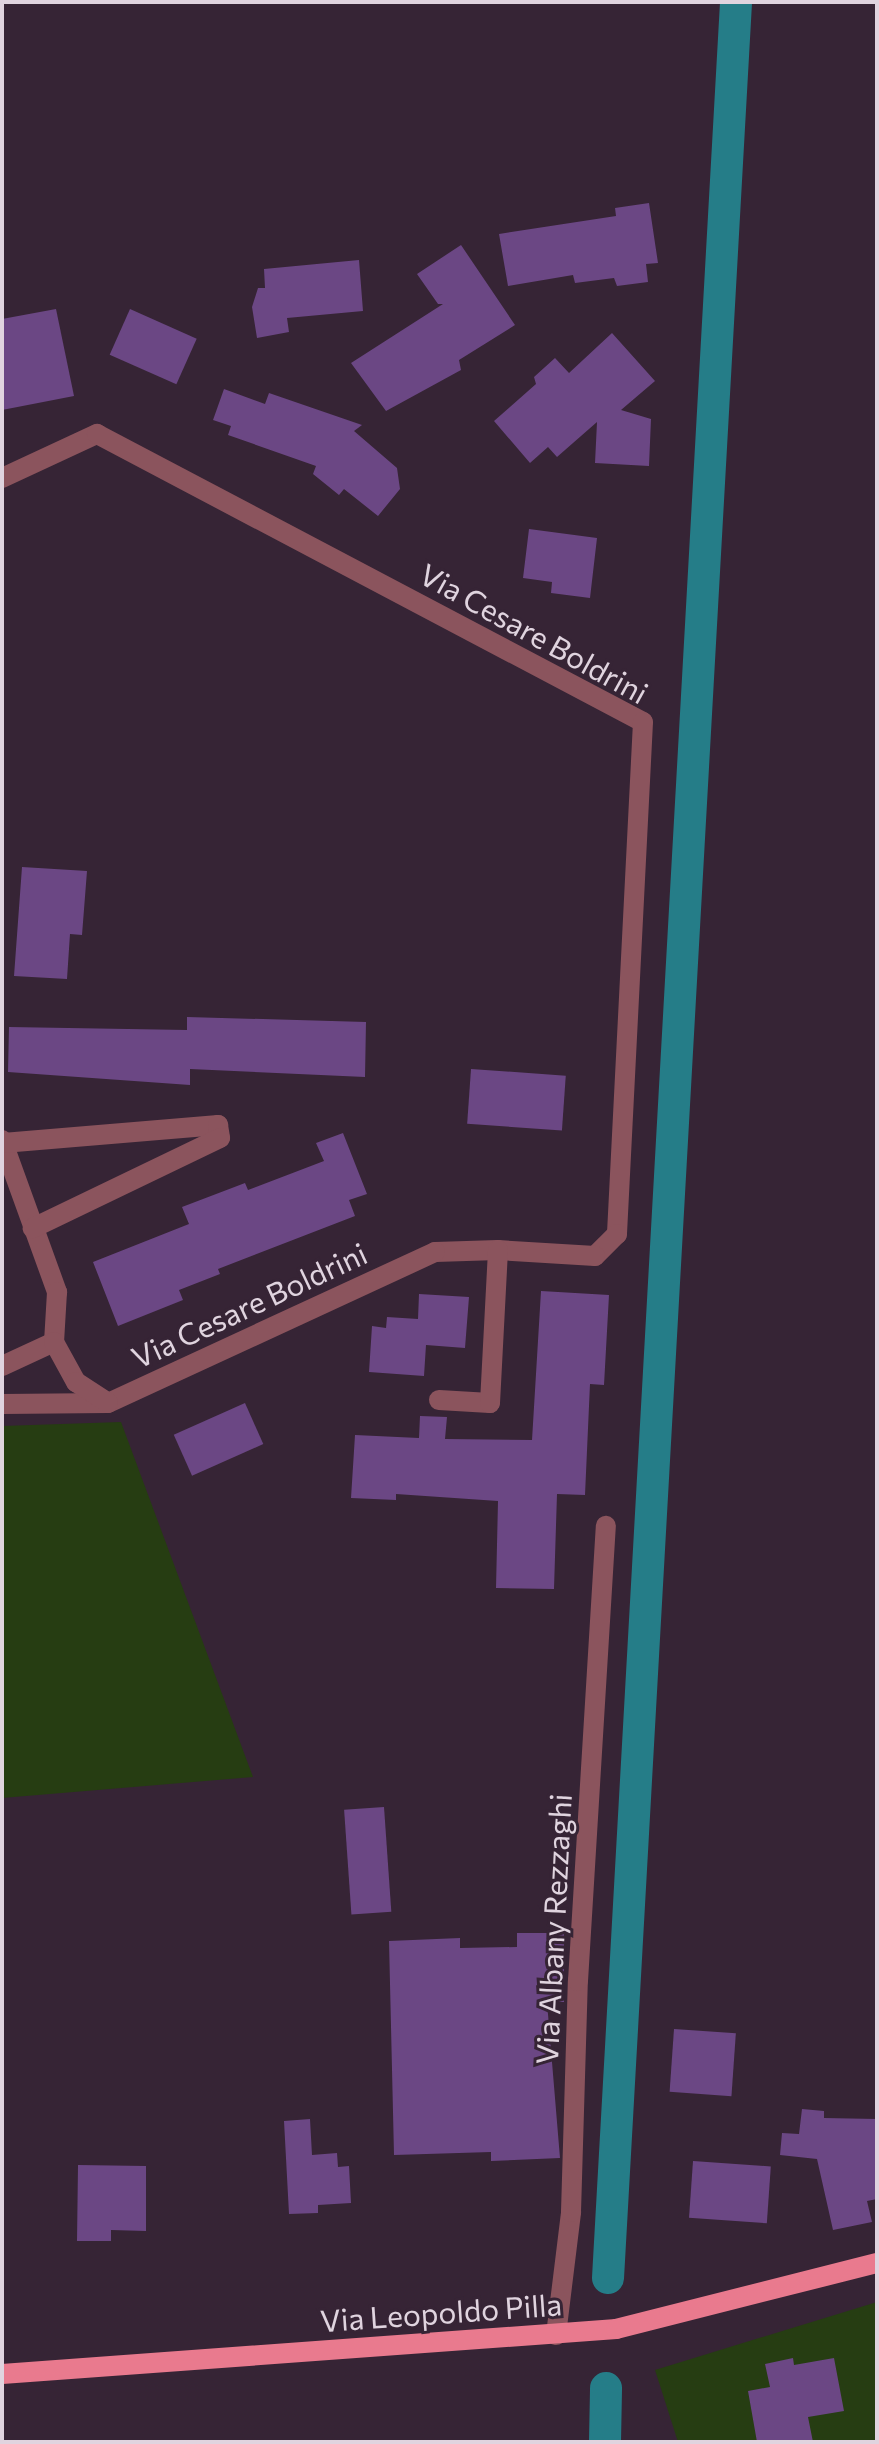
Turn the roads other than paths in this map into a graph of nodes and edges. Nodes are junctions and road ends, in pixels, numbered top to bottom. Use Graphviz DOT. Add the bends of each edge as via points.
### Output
graph roads {
  1 [pos="2,478"];
  2 [pos="2,1141"];
  3 [pos="33,1228"];
  4 [pos="498,1250"];
  5 [pos="54,1342"];
  6 [pos="2,1366"];
  7 [pos="439,1400"];
  8 [pos="108,1403"];
  9 [pos="2,1404"];
  10 [pos="606,1526"];
  11 [pos="877,2263"];
  12 [pos="566,2334"];
  13 [pos="2,2374"];
  1 -- 4 [label="street, Via Cesare Boldrini" via="97,434 643,722 617,1234 595,1256"];
  2 -- 3 [label="street"];
  2 -- 3 [label="street" via="218,1125 220,1138"];
  3 -- 5 [label="street" via="57,1292"];
  4 -- 7 [label="street" via="490,1403"];
  4 -- 8 [label="street, Via Cesare Boldrini" via="435,1252"];
  5 -- 6 [label="street"];
  5 -- 8 [label="street, Via Cesare Boldrini" via="76,1382"];
  8 -- 9 [label="street"];
  10 -- 12 [label="street, Via Albany Rezzaghi" via="578,1981"];
  11 -- 12 [label="main road, Via Leopoldo Pilla" via="654,2322"];
  12 -- 13 [label="main road, Via Leopoldo Pilla"];
}
